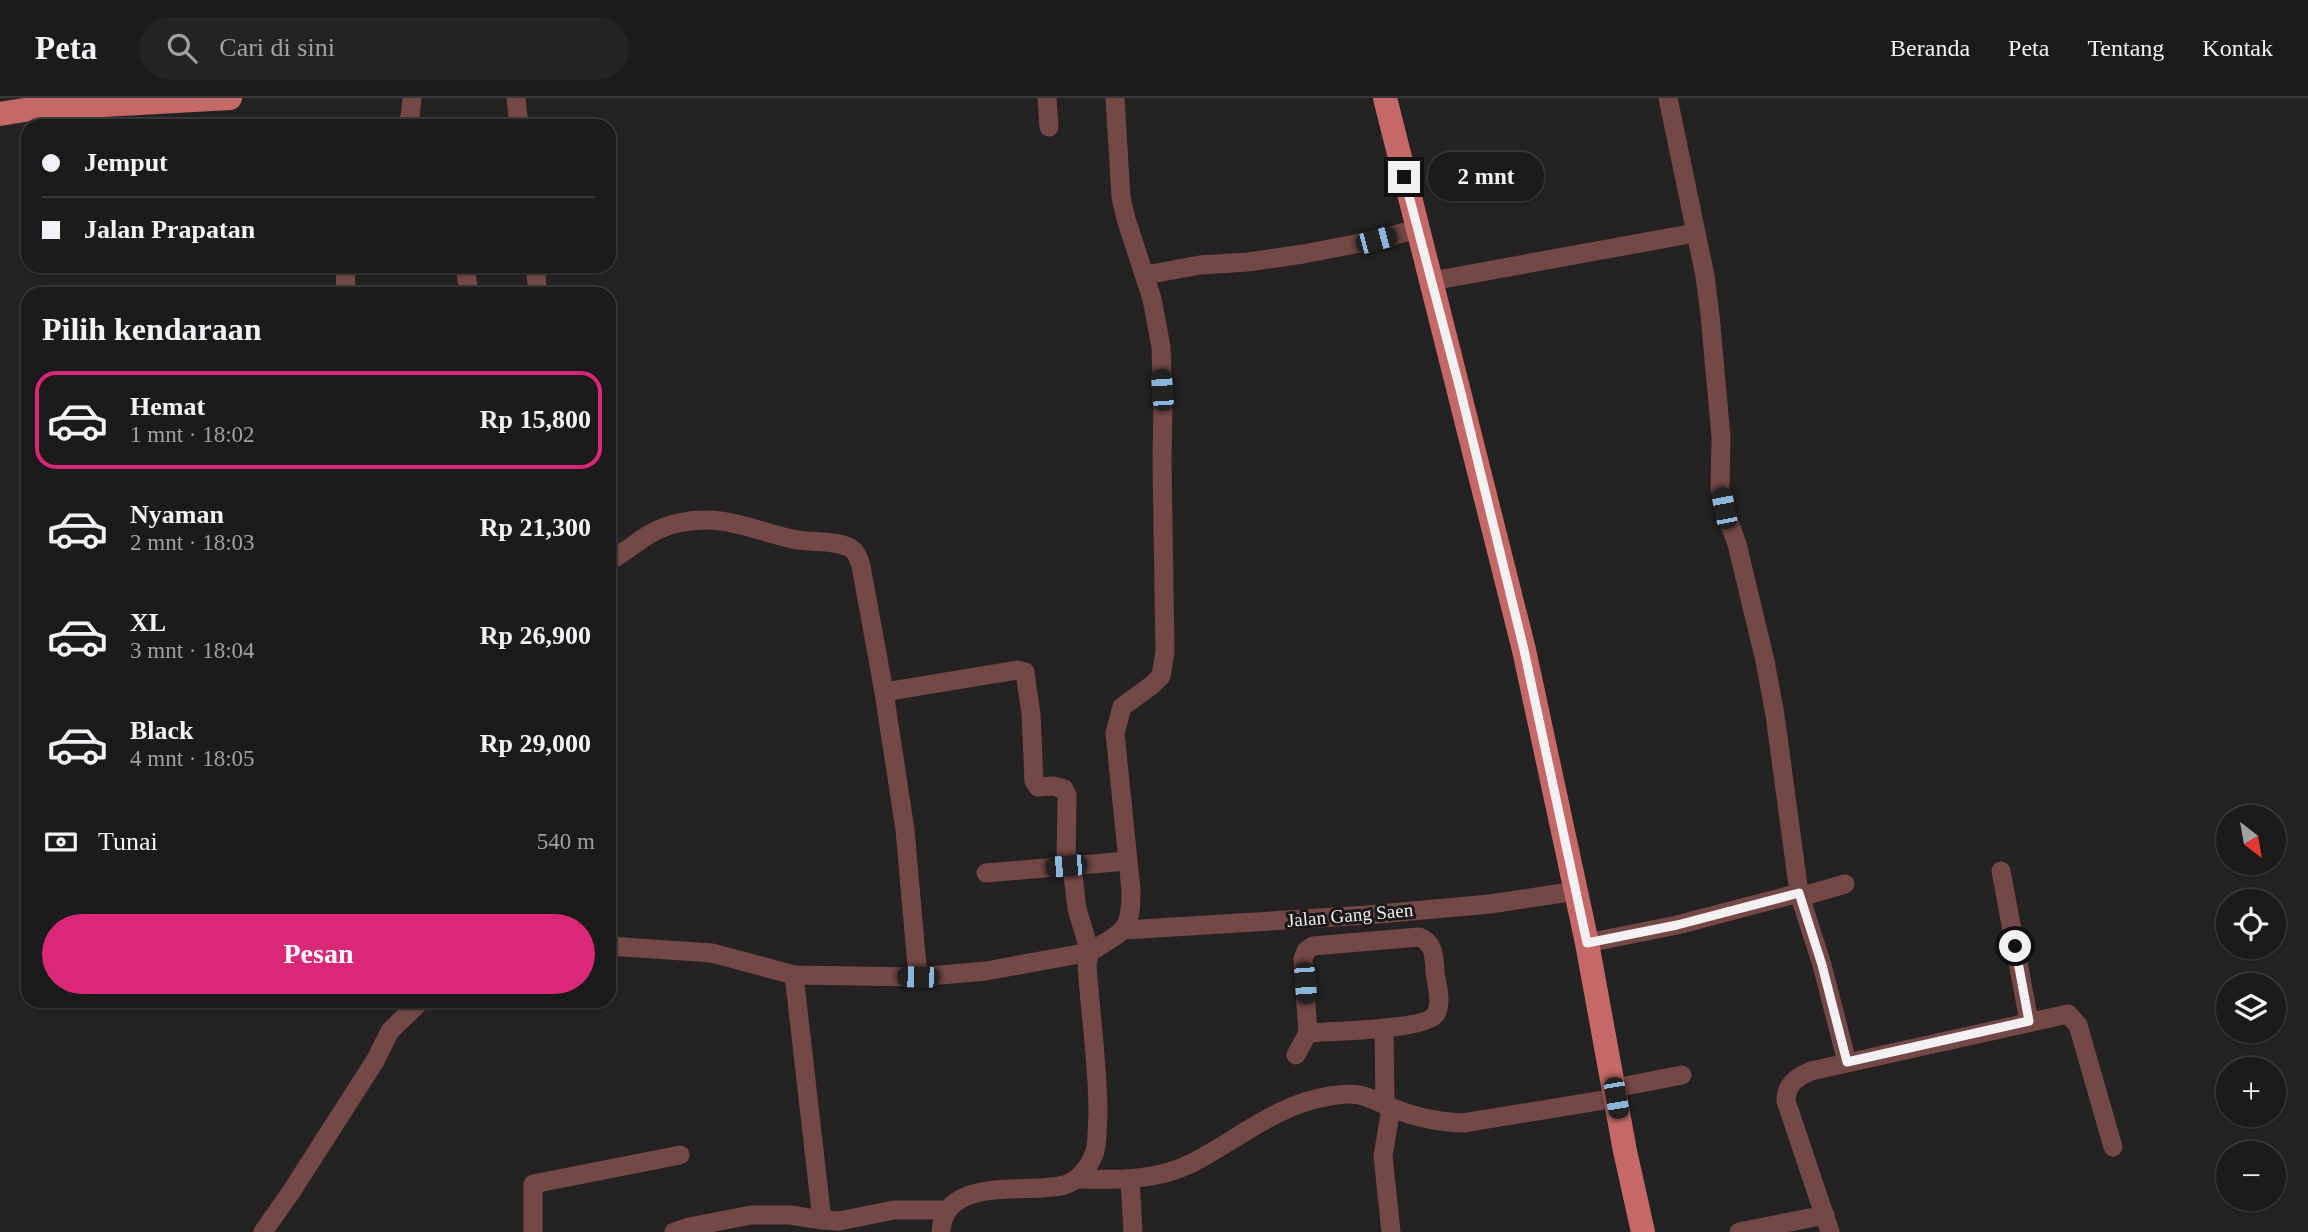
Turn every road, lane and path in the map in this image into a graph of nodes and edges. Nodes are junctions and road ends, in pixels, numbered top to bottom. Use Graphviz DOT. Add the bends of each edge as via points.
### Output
graph roads {
  1 [pos="230,98"];
  2 [pos="412,98"];
  3 [pos="516,98"];
  4 [pos="1047,98"];
  5 [pos="1115,98"];
  6 [pos="1385,98"];
  7 [pos="1668,98"];
  8 [pos="0,114"];
  9 [pos="409,119"];
  10 [pos="518,119"];
  11 [pos="1049,127"];
  12 [pos="1417,229"];
  13 [pos="1695,233"];
  14 [pos="1146,275"];
  15 [pos="1432,281"];
  16 [pos="616,557"];
  17 [pos="884,692"];
  18 [pos="1127,860"];
  19 [pos="1069,866"];
  20 [pos="2001,871"];
  21 [pos="986,873"];
  22 [pos="1845,884"];
  23 [pos="1576,891"];
  24 [pos="1799,895"];
  25 [pos="1124,930"];
  26 [pos="1587,943"];
  27 [pos="616,946"];
  28 [pos="1090,952"];
  29 [pos="794,975"];
  30 [pos="918,977"];
  31 [pos="414,1008"];
  32 [pos="2029,1021"];
  33 [pos="1384,1028"];
  34 [pos="1308,1033"];
  35 [pos="1296,1055"];
  36 [pos="1847,1062"];
  37 [pos="1682,1074"];
  38 [pos="1615,1093"];
  39 [pos="1388,1106"];
  40 [pos="2113,1147"];
  41 [pos="680,1155"];
  42 [pos="1077,1179"];
  43 [pos="1130,1179"];
  44 [pos="948,1210"];
  45 [pos="822,1220"];
  46 [pos="1828,1224"];
  47 [pos="263,1232"];
  48 [pos="533,1232"];
  49 [pos="674,1232"];
  50 [pos="941,1232"];
  51 [pos="1133,1232"];
  52 [pos="1391,1232"];
  53 [pos="1643,1232"];
  54 [pos="1739,1232"];
  1 -- 8 [label="main road"];
  2 -- 9 [label="street"];
  3 -- 10 [label="street"];
  4 -- 11 [label="street"];
  5 -- 14 [label="street" via="1121,197"];
  6 -- 12 [label="main road"];
  7 -- 13 [label="street"];
  12 -- 14 [label="street" via="1303,254"];
  12 -- 15 [label="main road"];
  13 -- 15 [label="street"];
  13 -- 24 [label="street" via="1710,315 1721,437 1720,488 1768,674"];
  14 -- 18 [label="street" via="1161,347 1165,652 1161,676 1122,707 1115,733"];
  15 -- 23 [label="main road" via="1524,650"];
  16 -- 17 [label="street" via="657,530 699,519 847,546 856,552 861,566"];
  17 -- 19 [label="street" via="1025,672 1034,781 1038,787 1064,789 1067,795"];
  17 -- 30 [label="street" via="905,830"];
  18 -- 19 [label="street"];
  18 -- 25 [label="street" via="1131,910"];
  19 -- 21 [label="street"];
  19 -- 28 [label="street"];
  20 -- 32 [label="street"];
  22 -- 24 [label="street"];
  23 -- 25 [label="street, Jalan Gang Saen" via="1368,915"];
  23 -- 26 [label="main road"];
  24 -- 26 [label="street"];
  24 -- 36 [label="street"];
  25 -- 28 [label="street"];
  26 -- 38 [label="main road"];
  27 -- 29 [label="street" via="712,953"];
  28 -- 30 [label="street" via="986,971"];
  28 -- 42 [label="street" via="1097,1129 1095,1150"];
  29 -- 30 [label="street"];
  29 -- 45 [label="street"];
  31 -- 47 [label="street" via="390,1031"];
  32 -- 36 [label="street"];
  32 -- 40 [label="street" via="2062,1013 2075,1020"];
  33 -- 34 [label="street"];
  33 -- 34 [label="street" via="1423,1022 1439,1008 1433,949 1427,940 1313,946 1306,951"];
  33 -- 39 [label="street"];
  34 -- 35 [label="street"];
  36 -- 46 [label="street" via="1805,1074 1791,1083 1786,1093"];
  37 -- 38 [label="street"];
  38 -- 39 [label="street" via="1463,1123 1441,1122"];
  38 -- 53 [label="main road"];
  39 -- 43 [label="street" via="1352,1094 1297,1104 1190,1164"];
  39 -- 52 [label="street" via="1383,1156"];
  41 -- 48 [label="street" via="533,1184"];
  42 -- 43 [label="street"];
  42 -- 44 [label="street" via="1063,1186 994,1189"];
  43 -- 51 [label="street"];
  44 -- 45 [label="street" via="894,1210 857,1219"];
  44 -- 50 [label="street"];
  45 -- 49 [label="street" via="790,1214 751,1215"];
  46 -- 54 [label="street"];
}
